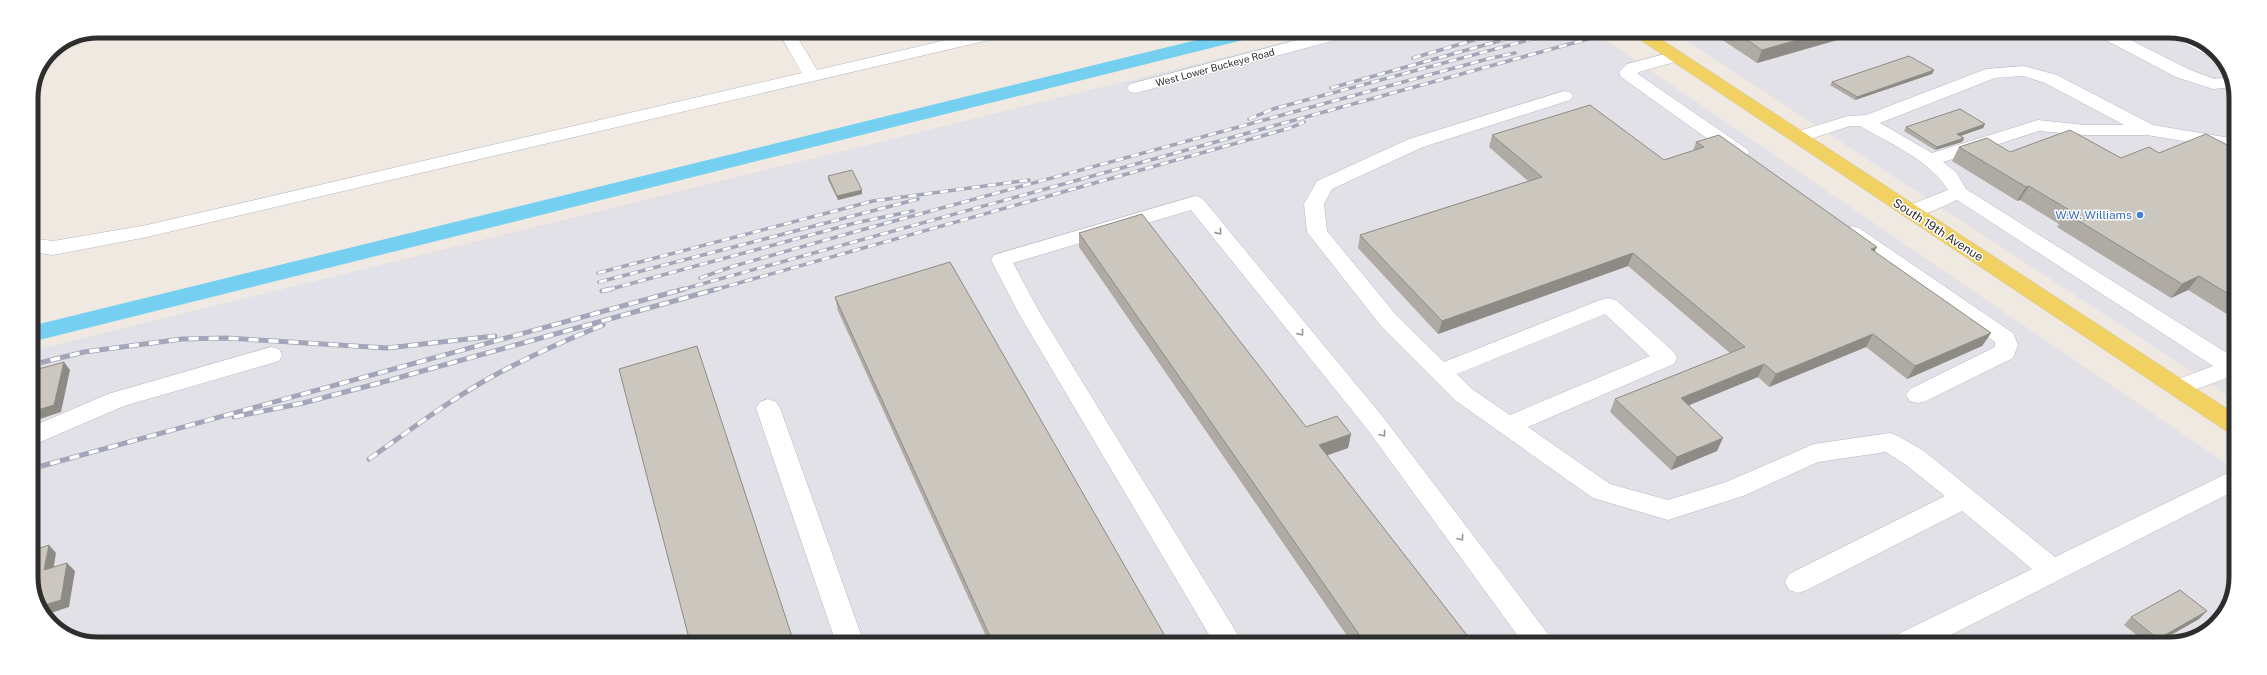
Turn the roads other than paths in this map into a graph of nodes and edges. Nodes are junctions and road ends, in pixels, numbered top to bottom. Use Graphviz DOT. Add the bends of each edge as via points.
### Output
graph roads {
  1 [pos="790,38"];
  2 [pos="976,38"];
  3 [pos="1326,38"];
  4 [pos="1648,38"];
  5 [pos="2114,38"];
  6 [pos="1676,56"];
  7 [pos="812,75"];
  8 [pos="2227,82"];
  9 [pos="1136,88"];
  10 [pos="1564,96"];
  11 [pos="1868,121"];
  12 [pos="2147,130"];
  13 [pos="1798,137"];
  14 [pos="2229,144"];
  15 [pos="1930,160"];
  16 [pos="1757,165"];
  17 [pos="1959,192"];
  18 [pos="1910,211"];
  19 [pos="1836,220"];
  20 [pos="38,246"];
  21 [pos="54,248"];
  22 [pos="38,257"];
  23 [pos="271,355"];
  24 [pos="2229,364"];
  25 [pos="2229,369"];
  26 [pos="1441,372"];
  27 [pos="2178,388"];
  28 [pos="1918,395"];
  29 [pos="768,408"];
  30 [pos="2229,422"];
  31 [pos="1508,426"];
  32 [pos="38,434"];
  33 [pos="2229,483"];
  34 [pos="1964,498"];
  35 [pos="2053,571"];
  36 [pos="1798,582"];
  37 [pos="848,637"];
  38 [pos="1225,637"];
  39 [pos="1535,637"];
  40 [pos="1920,637"];
  1 -- 7 [label="street"];
  2 -- 7 [label="street"];
  3 -- 9 [label="street, West Lower Buckeye Road"];
  4 -- 6 [label="main road, South 19th Avenue"];
  5 -- 8 [label="street" via="2182,73 2213,84"];
  6 -- 13 [label="main road, South 19th Avenue"];
  6 -- 16 [label="street" via="1632,68 1628,72 1630,77"];
  7 -- 21 [label="street" via="147,231"];
  10 -- 26 [label="street" via="1416,143 1324,185 1314,204 1317,232 1389,321"];
  11 -- 12 [label="street" via="1992,73 2024,71 2052,79"];
  11 -- 13 [label="street" via="1848,121"];
  11 -- 15 [label="street"];
  12 -- 14 [label="street"];
  12 -- 15 [label="street" via="2086,130 2038,125"];
  13 -- 18 [label="main road, South 19th Avenue"];
  15 -- 17 [label="street" via="1949,176"];
  17 -- 18 [label="street"];
  17 -- 24 [label="street"];
  18 -- 27 [label="main road, South 19th Avenue"];
  19 -- 28 [label="street" via="2006,338 2005,352"];
  20 -- 21 [label="street"];
  21 -- 22 [label="street"];
  23 -- 32 [label="street" via="116,400"];
  25 -- 27 [label="street"];
  26 -- 31 [label="street" via="1464,395"];
  26 -- 31 [label="street" via="1608,305 1666,358"];
  27 -- 30 [label="main road, South 19th Avenue"];
  29 -- 37 [label="street"];
  31 -- 34 [label="street" via="1602,491 1668,510 1734,489 1814,453 1890,442 1916,458"];
  33 -- 35 [label="street"];
  34 -- 35 [label="street"];
  34 -- 36 [label="street"];
  35 -- 40 [label="street"];
  38 -- 39 [label="street, one-way" via="1030,314 1001,260 1195,202 1374,423"];
}
